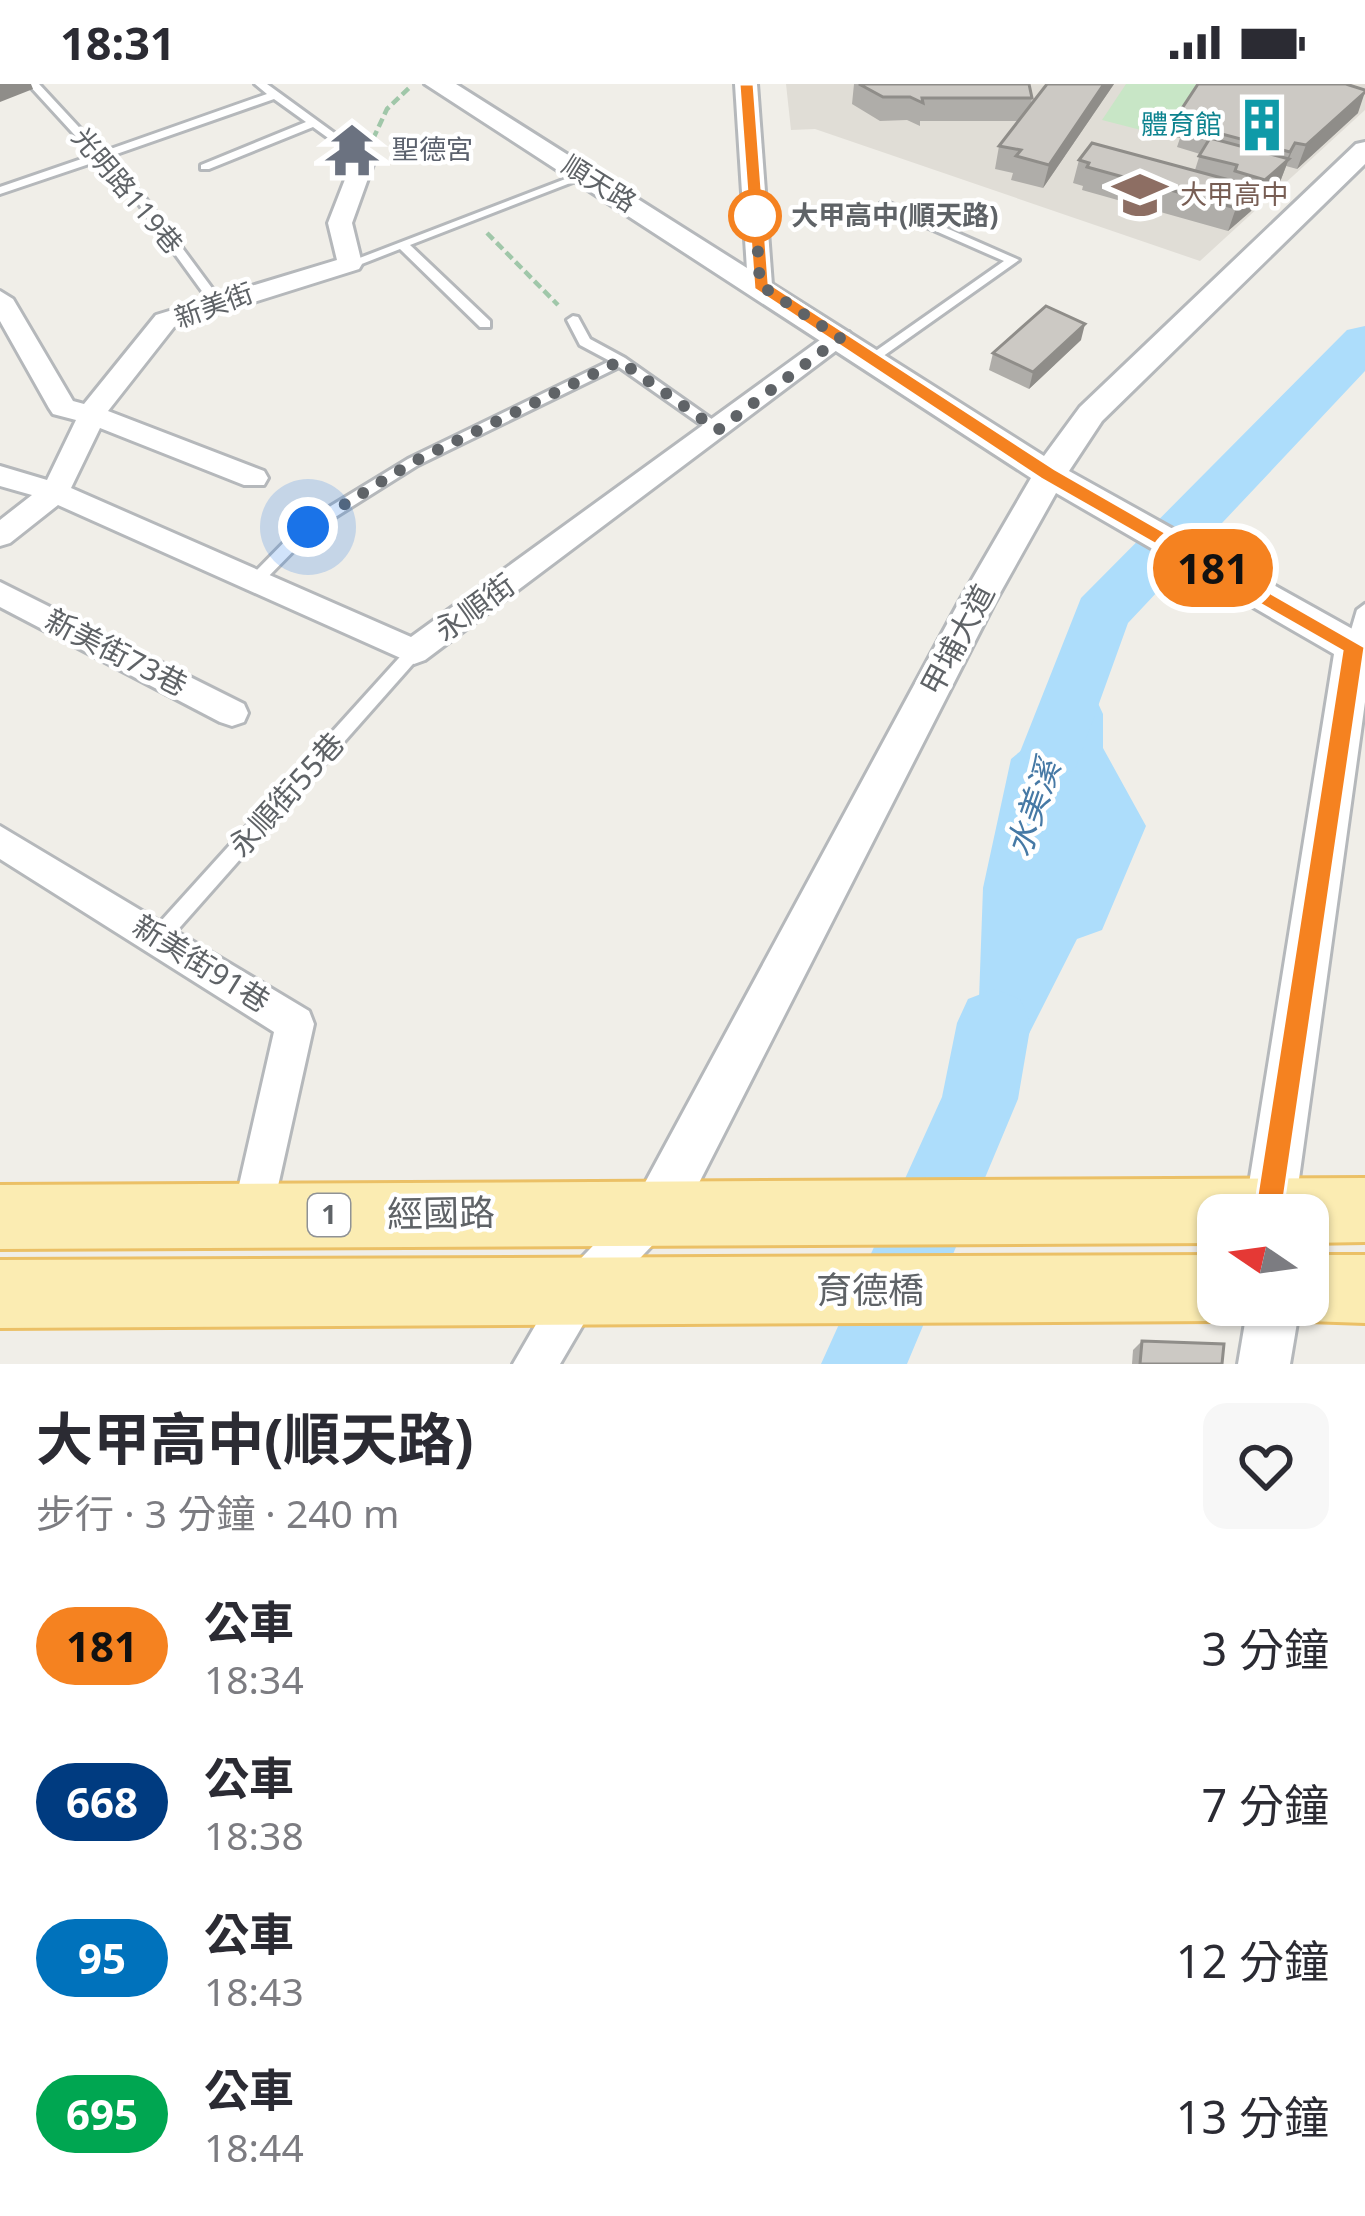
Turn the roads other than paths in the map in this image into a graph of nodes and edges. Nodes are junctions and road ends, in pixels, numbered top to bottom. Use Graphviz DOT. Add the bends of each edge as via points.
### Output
graph roads {
  1 [pos="33,84"];
  2 [pos="260,84"];
  3 [pos="437,84"];
  4 [pos="746,84"];
  5 [pos="276,94"];
  6 [pos="314,123"];
  7 [pos="1365,123"];
  8 [pos="1365,150"];
  9 [pos="103,159"];
  10 [pos="364,159"];
  11 [pos="206,167"];
  12 [pos="585,175"];
  13 [pos="0,191"];
  14 [pos="886,205"];
  15 [pos="1280,226"];
  16 [pos="405,247"];
  17 [pos="350,264"];
  18 [pos="760,285"];
  19 [pos="0,299"];
  20 [pos="216,302"];
  21 [pos="573,320"];
  22 [pos="485,324"];
  23 [pos="840,338"];
  24 [pos="13,349"];
  25 [pos="872,360"];
  26 [pos="620,361"];
  27 [pos="92,415"];
  28 [pos="718,430"];
  29 [pos="1048,474"];
  30 [pos="0,476"];
  31 [pos="254,478"];
  32 [pos="55,492"];
  33 [pos="0,536"];
  34 [pos="256,580"];
  35 [pos="0,593"];
  36 [pos="1361,637"];
  37 [pos="414,652"];
  38 [pos="232,713"];
  39 [pos="0,841"];
  40 [pos="159,937"];
  41 [pos="1272,1194"];
  42 [pos="658,1210"];
  43 [pos="1365,1210"];
  44 [pos="1197,1211"];
  45 [pos="1329,1211"];
  46 [pos="253,1216"];
  47 [pos="0,1217"];
  48 [pos="1197,1288"];
  49 [pos="1329,1288"];
  50 [pos="1365,1289"];
  51 [pos="579,1291"];
  52 [pos="0,1294"];
  53 [pos="1270,1326"];
  54 [pos="535,1364"];
  55 [pos="1264,1364"];
  1 -- 9 [label="lane, 光明路119巷"];
  2 -- 5 [label="lane"];
  3 -- 12 [label="street, 順天路"];
  4 -- 18 [label="street"];
  5 -- 6 [label="lane"];
  5 -- 9 [label="lane"];
  6 -- 10 [label="lane"];
  6 -- 11 [label="lane"];
  7 -- 15 [label="street" via="1293,190"];
  8 -- 15 [label="street, 甲埔大道"];
  9 -- 13 [label="lane"];
  9 -- 20 [label="lane, 光明路119巷"];
  10 -- 17 [label="street" via="340,223"];
  12 -- 16 [label="lane"];
  12 -- 18 [label="street, 順天路"];
  14 -- 25 [label="lane" via="1013,260"];
  15 -- 29 [label="street, 甲埔大道" via="1090,414"];
  16 -- 17 [label="lane"];
  16 -- 22 [label="lane"];
  17 -- 20 [label="street, 新美街"];
  18 -- 23 [label="street, 順天路"];
  19 -- 24 [label="street"];
  20 -- 27 [label="street, 新美街" via="165,321"];
  21 -- 26 [label="lane" via="585,342"];
  23 -- 25 [label="street, 順天路"];
  23 -- 28 [label="street, 永順街"];
  24 -- 27 [label="street" via="63,408"];
  25 -- 29 [label="street, 順天路"];
  26 -- 28 [label="lane"];
  26 -- 34 [label="lane" via="413,462 308,527"];
  27 -- 31 [label="street"];
  27 -- 32 [label="street, 新美街"];
  28 -- 37 [label="street, 永順街"];
  29 -- 36 [label="street, 順天路" via="1299,616"];
  29 -- 42 [label="street, 甲埔大道"];
  30 -- 32 [label="street, 永順街"];
  32 -- 33 [label="street, 新美街"];
  32 -- 34 [label="street, 永順街"];
  34 -- 37 [label="street, 永順街"];
  35 -- 38 [label="street, 新美街73巷"];
  36 -- 41 [label="street"];
  37 -- 40 [label="lane, 永順街55巷"];
  39 -- 40 [label="street, 新美街91巷"];
  40 -- 46 [label="street, 新美街91巷" via="295,1024"];
  42 -- 44 [label="main road, 經國路 / 1"];
  42 -- 46 [label="main road, 經國路 / 1"];
  42 -- 51 [label="street"];
  43 -- 45 [label="main road, 1"];
  46 -- 47 [label="main road, 經國路 / 1"];
  48 -- 51 [label="main road, 育德橋"];
  49 -- 50 [label="main road"];
  51 -- 52 [label="main road"];
  51 -- 54 [label="street"];
  53 -- 55 [label="street"];
}
